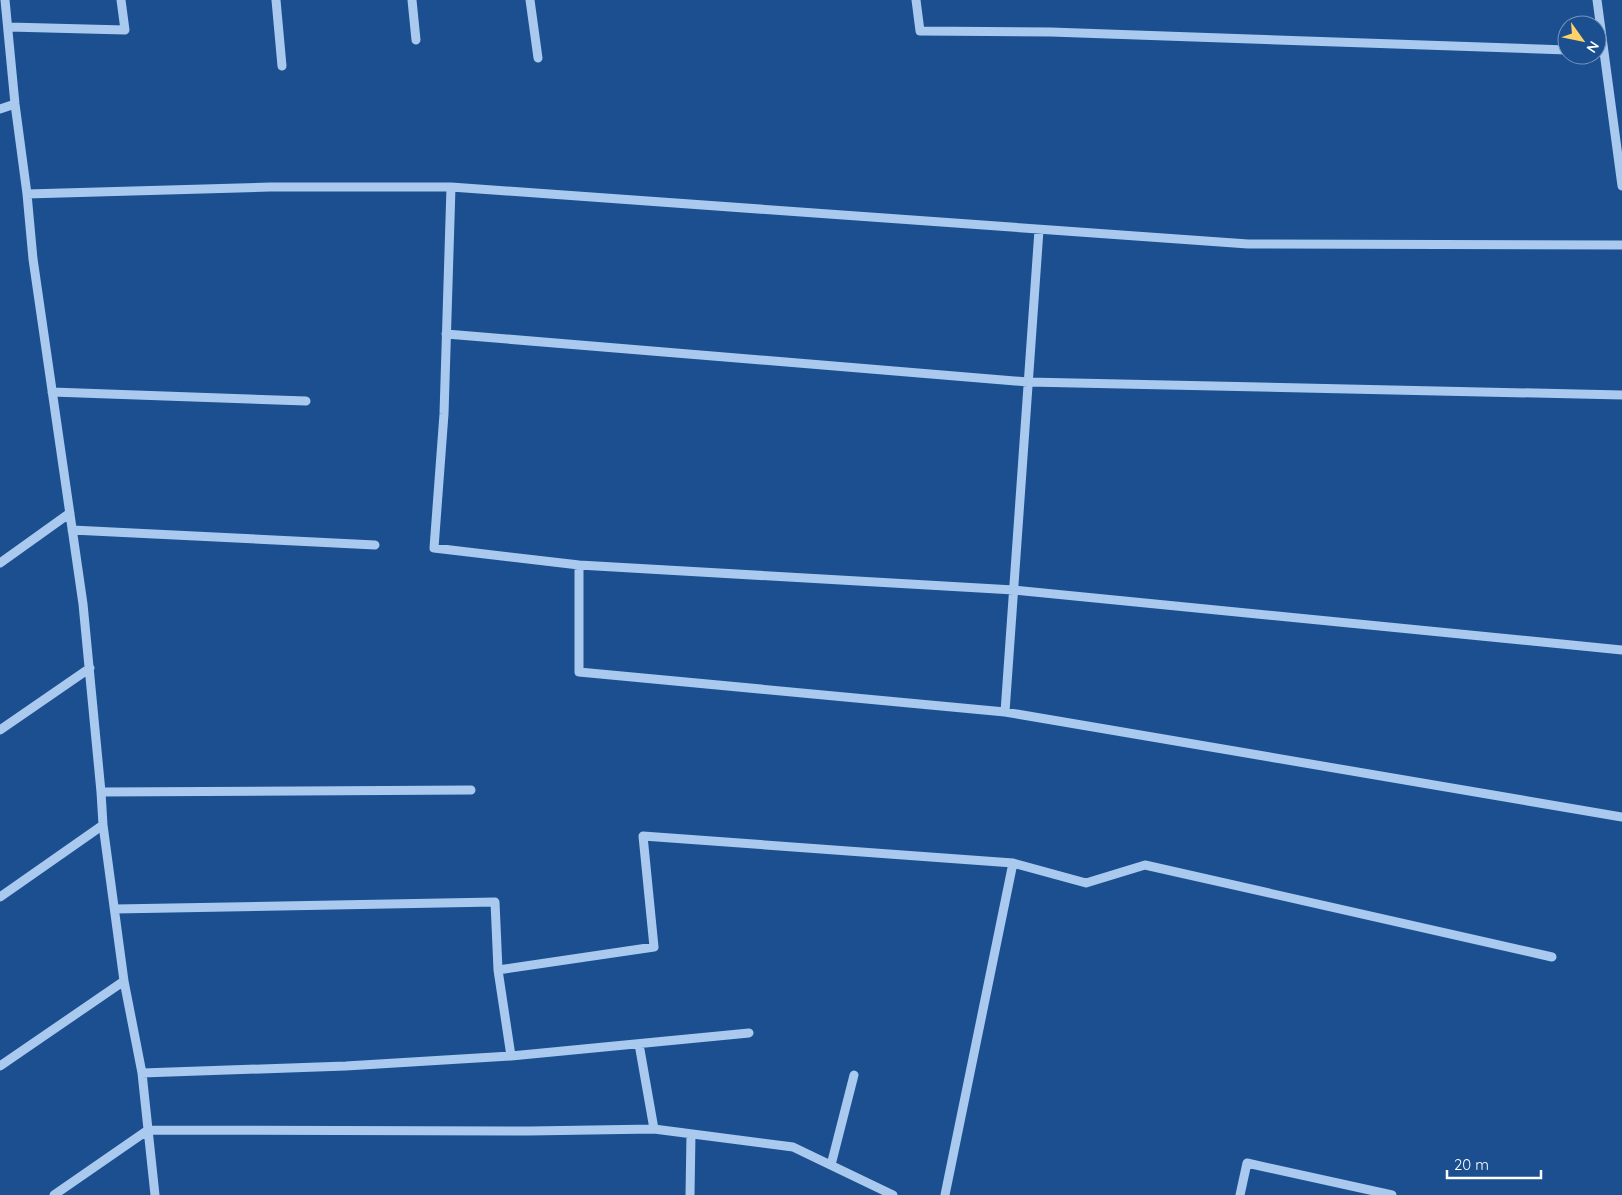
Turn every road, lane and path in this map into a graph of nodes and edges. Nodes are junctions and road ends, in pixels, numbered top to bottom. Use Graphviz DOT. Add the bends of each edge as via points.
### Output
graph roads {
  1 [pos="5,0"];
  2 [pos="121,0"];
  3 [pos="276,0"];
  4 [pos="412,0"];
  5 [pos="530,0"];
  6 [pos="916,0"];
  7 [pos="1597,0"];
  8 [pos="1598,15"];
  9 [pos="9,27"];
  10 [pos="416,40"];
  11 [pos="1557,50"];
  12 [pos="538,58"];
  13 [pos="1602,65"];
  14 [pos="282,66"];
  15 [pos="15,104"];
  16 [pos="0,109"];
  17 [pos="1622,186"];
  18 [pos="450,188"];
  19 [pos="27,194"];
  20 [pos="1038,230"];
  21 [pos="1622,245"];
  22 [pos="446,334"];
  23 [pos="1028,382"];
  24 [pos="52,392"];
  25 [pos="1622,395"];
  26 [pos="306,400"];
  27 [pos="70,513"];
  28 [pos="72,530"];
  29 [pos="375,545"];
  30 [pos="0,562"];
  31 [pos="579,564"];
  32 [pos="1014,590"];
  33 [pos="1622,650"];
  34 [pos="90,668"];
  35 [pos="1005,712"];
  36 [pos="0,730"];
  37 [pos="471,790"];
  38 [pos="101,792"];
  39 [pos="1622,817"];
  40 [pos="103,825"];
  41 [pos="1013,863"];
  42 [pos="0,897"];
  43 [pos="115,909"];
  44 [pos="1552,957"];
  45 [pos="498,970"];
  46 [pos="124,982"];
  47 [pos="749,1033"];
  48 [pos="639,1044"];
  49 [pos="511,1056"];
  50 [pos="0,1066"];
  51 [pos="142,1073"];
  52 [pos="854,1075"];
  53 [pos="654,1129"];
  54 [pos="148,1130"];
  55 [pos="691,1134"];
  56 [pos="831,1164"];
  57 [pos="1382,1194"];
  58 [pos="54,1195"];
  59 [pos="156,1195"];
  60 [pos="690,1195"];
  61 [pos="894,1195"];
  62 [pos="945,1195"];
  63 [pos="1240,1195"];
  64 [pos="1392,1195"];
  1 -- 9 [label="street"];
  2 -- 9 [label="street" via="125,30"];
  3 -- 14 [label="street"];
  4 -- 10 [label="street"];
  5 -- 12 [label="street"];
  6 -- 11 [label="street" via="920,31 1051,32"];
  7 -- 8 [label="street"];
  9 -- 15 [label="street"];
  13 -- 17 [label="street"];
  15 -- 16 [label="street"];
  15 -- 19 [label="street"];
  18 -- 19 [label="street" via="270,187"];
  18 -- 20 [label="street"];
  18 -- 22 [label="street"];
  19 -- 24 [label="street"];
  20 -- 21 [label="street" via="1248,244"];
  20 -- 23 [label="street"];
  22 -- 23 [label="street"];
  22 -- 31 [label="street" via="434,548"];
  23 -- 25 [label="street"];
  23 -- 32 [label="street"];
  24 -- 26 [label="street"];
  24 -- 27 [label="street"];
  27 -- 28 [label="street"];
  27 -- 30 [label="street"];
  28 -- 29 [label="street"];
  28 -- 34 [label="street"];
  31 -- 32 [label="street"];
  31 -- 35 [label="street" via="579,672"];
  32 -- 33 [label="street"];
  32 -- 35 [label="street"];
  34 -- 36 [label="street"];
  34 -- 38 [label="street"];
  35 -- 39 [label="street"];
  37 -- 38 [label="street"];
  38 -- 40 [label="street"];
  40 -- 42 [label="street"];
  40 -- 43 [label="street"];
  41 -- 44 [label="street" via="1086,883 1145,866"];
  41 -- 45 [label="street" via="643,836 654,947"];
  41 -- 62 [label="street"];
  43 -- 45 [label="street" via="495,902"];
  43 -- 46 [label="street"];
  45 -- 49 [label="street"];
  46 -- 50 [label="street"];
  46 -- 51 [label="street"];
  47 -- 48 [label="street"];
  48 -- 49 [label="street"];
  48 -- 53 [label="street"];
  49 -- 51 [label="street"];
  51 -- 54 [label="street"];
  52 -- 56 [label="street"];
  53 -- 54 [label="street"];
  53 -- 55 [label="street"];
  54 -- 58 [label="street"];
  54 -- 59 [label="street"];
  55 -- 56 [label="street" via="793,1147"];
  55 -- 60 [label="street"];
  56 -- 61 [label="street"];
  57 -- 63 [label="street" via="1248,1163"];
  57 -- 64 [label="street"];
}
